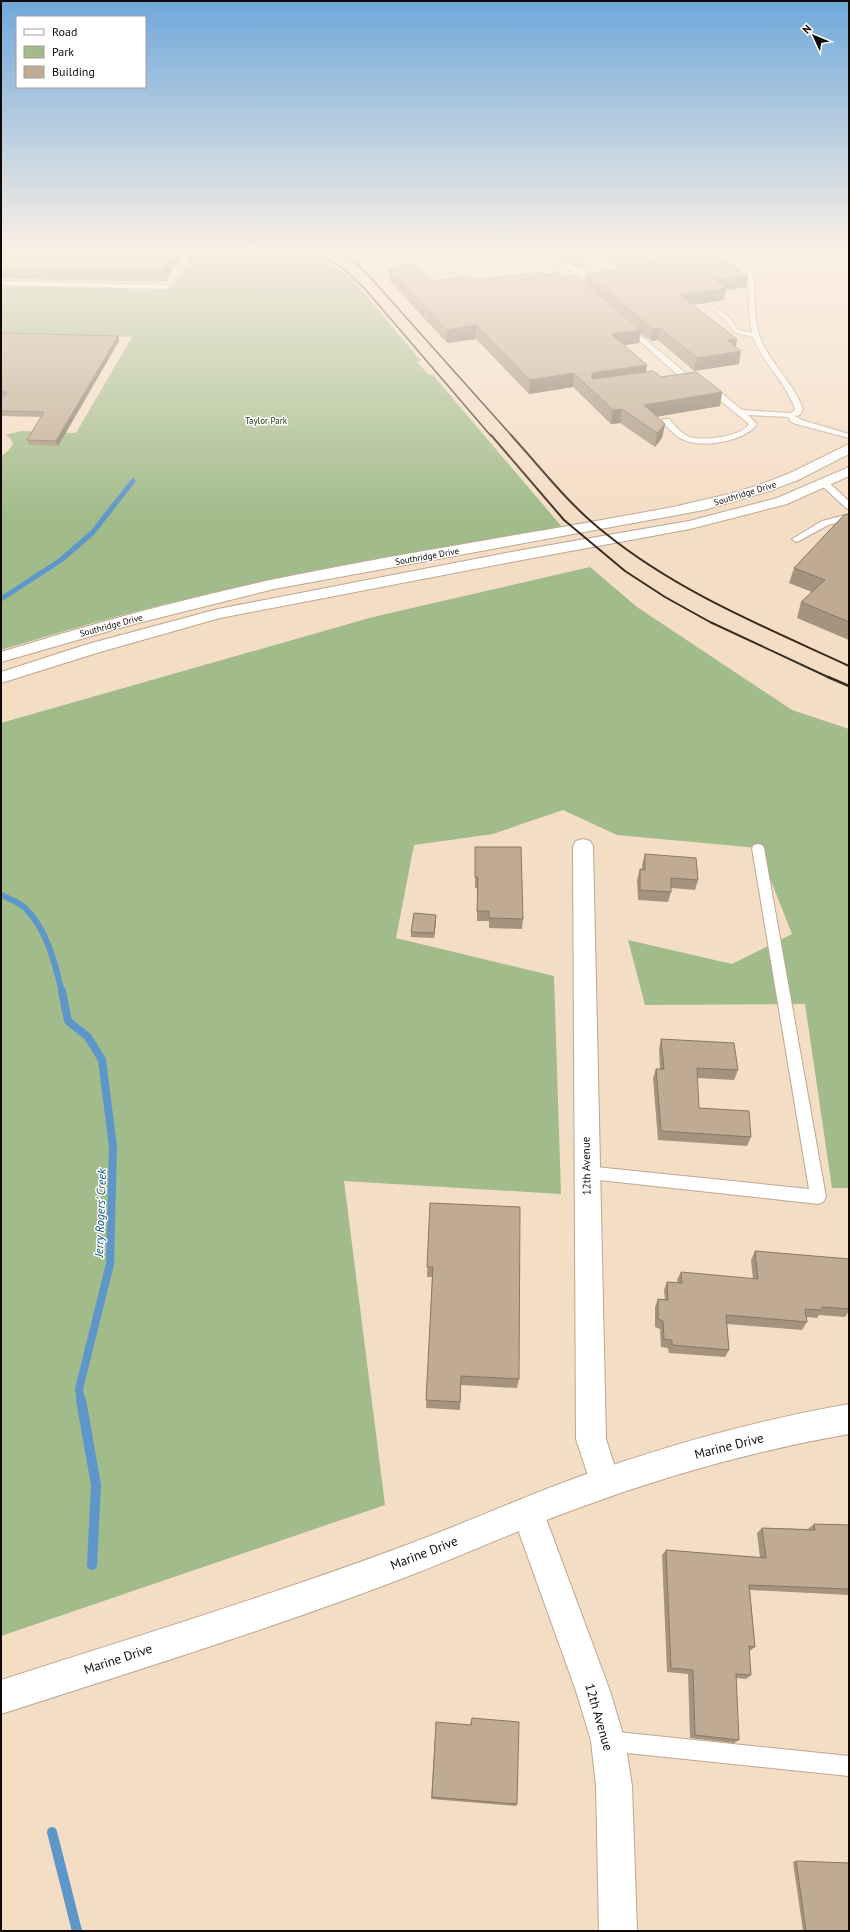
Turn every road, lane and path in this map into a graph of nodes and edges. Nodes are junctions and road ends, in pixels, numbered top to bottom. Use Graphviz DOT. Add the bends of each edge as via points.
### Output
graph roads {
  1 [pos="640,339"];
  2 [pos="759,339"];
  3 [pos="741,412"];
  4 [pos="790,414"];
  5 [pos="666,421"];
  6 [pos="849,436"];
  7 [pos="849,448"];
  8 [pos="824,464"];
  9 [pos="849,471"];
  10 [pos="824,483"];
  11 [pos="849,506"];
  12 [pos="849,517"];
  13 [pos="796,539"];
  14 [pos="1,657"];
  15 [pos="1,678"];
  16 [pos="583,846"];
  17 [pos="758,848"];
  18 [pos="586,1173"];
  19 [pos="849,1419"];
  20 [pos="605,1483"];
  21 [pos="528,1513"];
  22 [pos="1,1697"];
  23 [pos="608,1741"];
  24 [pos="849,1766"];
  25 [pos="618,1931"];
  1 -- 3 [label="lane" via="680,376 714,391"];
  2 -- 4 [label="lane" via="768,359 797,400 799,409 796,413"];
  3 -- 4 [label="lane"];
  3 -- 5 [label="lane" via="752,422 752,428 738,436 715,440 688,439"];
  4 -- 6 [label="lane" via="799,422"];
  7 -- 8 [label="main road, Southridge Drive"];
  8 -- 10 [label="main road"];
  8 -- 14 [label="main road, Southridge Drive" via="765,488 720,502 250,590 85,632"];
  9 -- 10 [label="main road, Southridge Drive"];
  10 -- 11 [label="lane"];
  10 -- 15 [label="main road, Southridge Drive" via="782,501 690,525 218,614 94,648"];
  12 -- 13 [label="lane" via="825,523"];
  16 -- 18 [label="main road, 12th Avenue"];
  17 -- 18 [label="lane" via="818,1197"];
  18 -- 20 [label="main road, 12th Avenue" via="591,1439"];
  19 -- 20 [label="main road, Marine Drive" via="813,1425 696,1454"];
  20 -- 21 [label="main road, Marine Drive"];
  21 -- 22 [label="main road, Marine Drive" via="401,1563 242,1620"];
  21 -- 23 [label="main road, 12th Avenue" via="593,1692"];
  23 -- 24 [label="lane"];
  23 -- 25 [label="main road, 12th Avenue" via="614,1786"];
}
